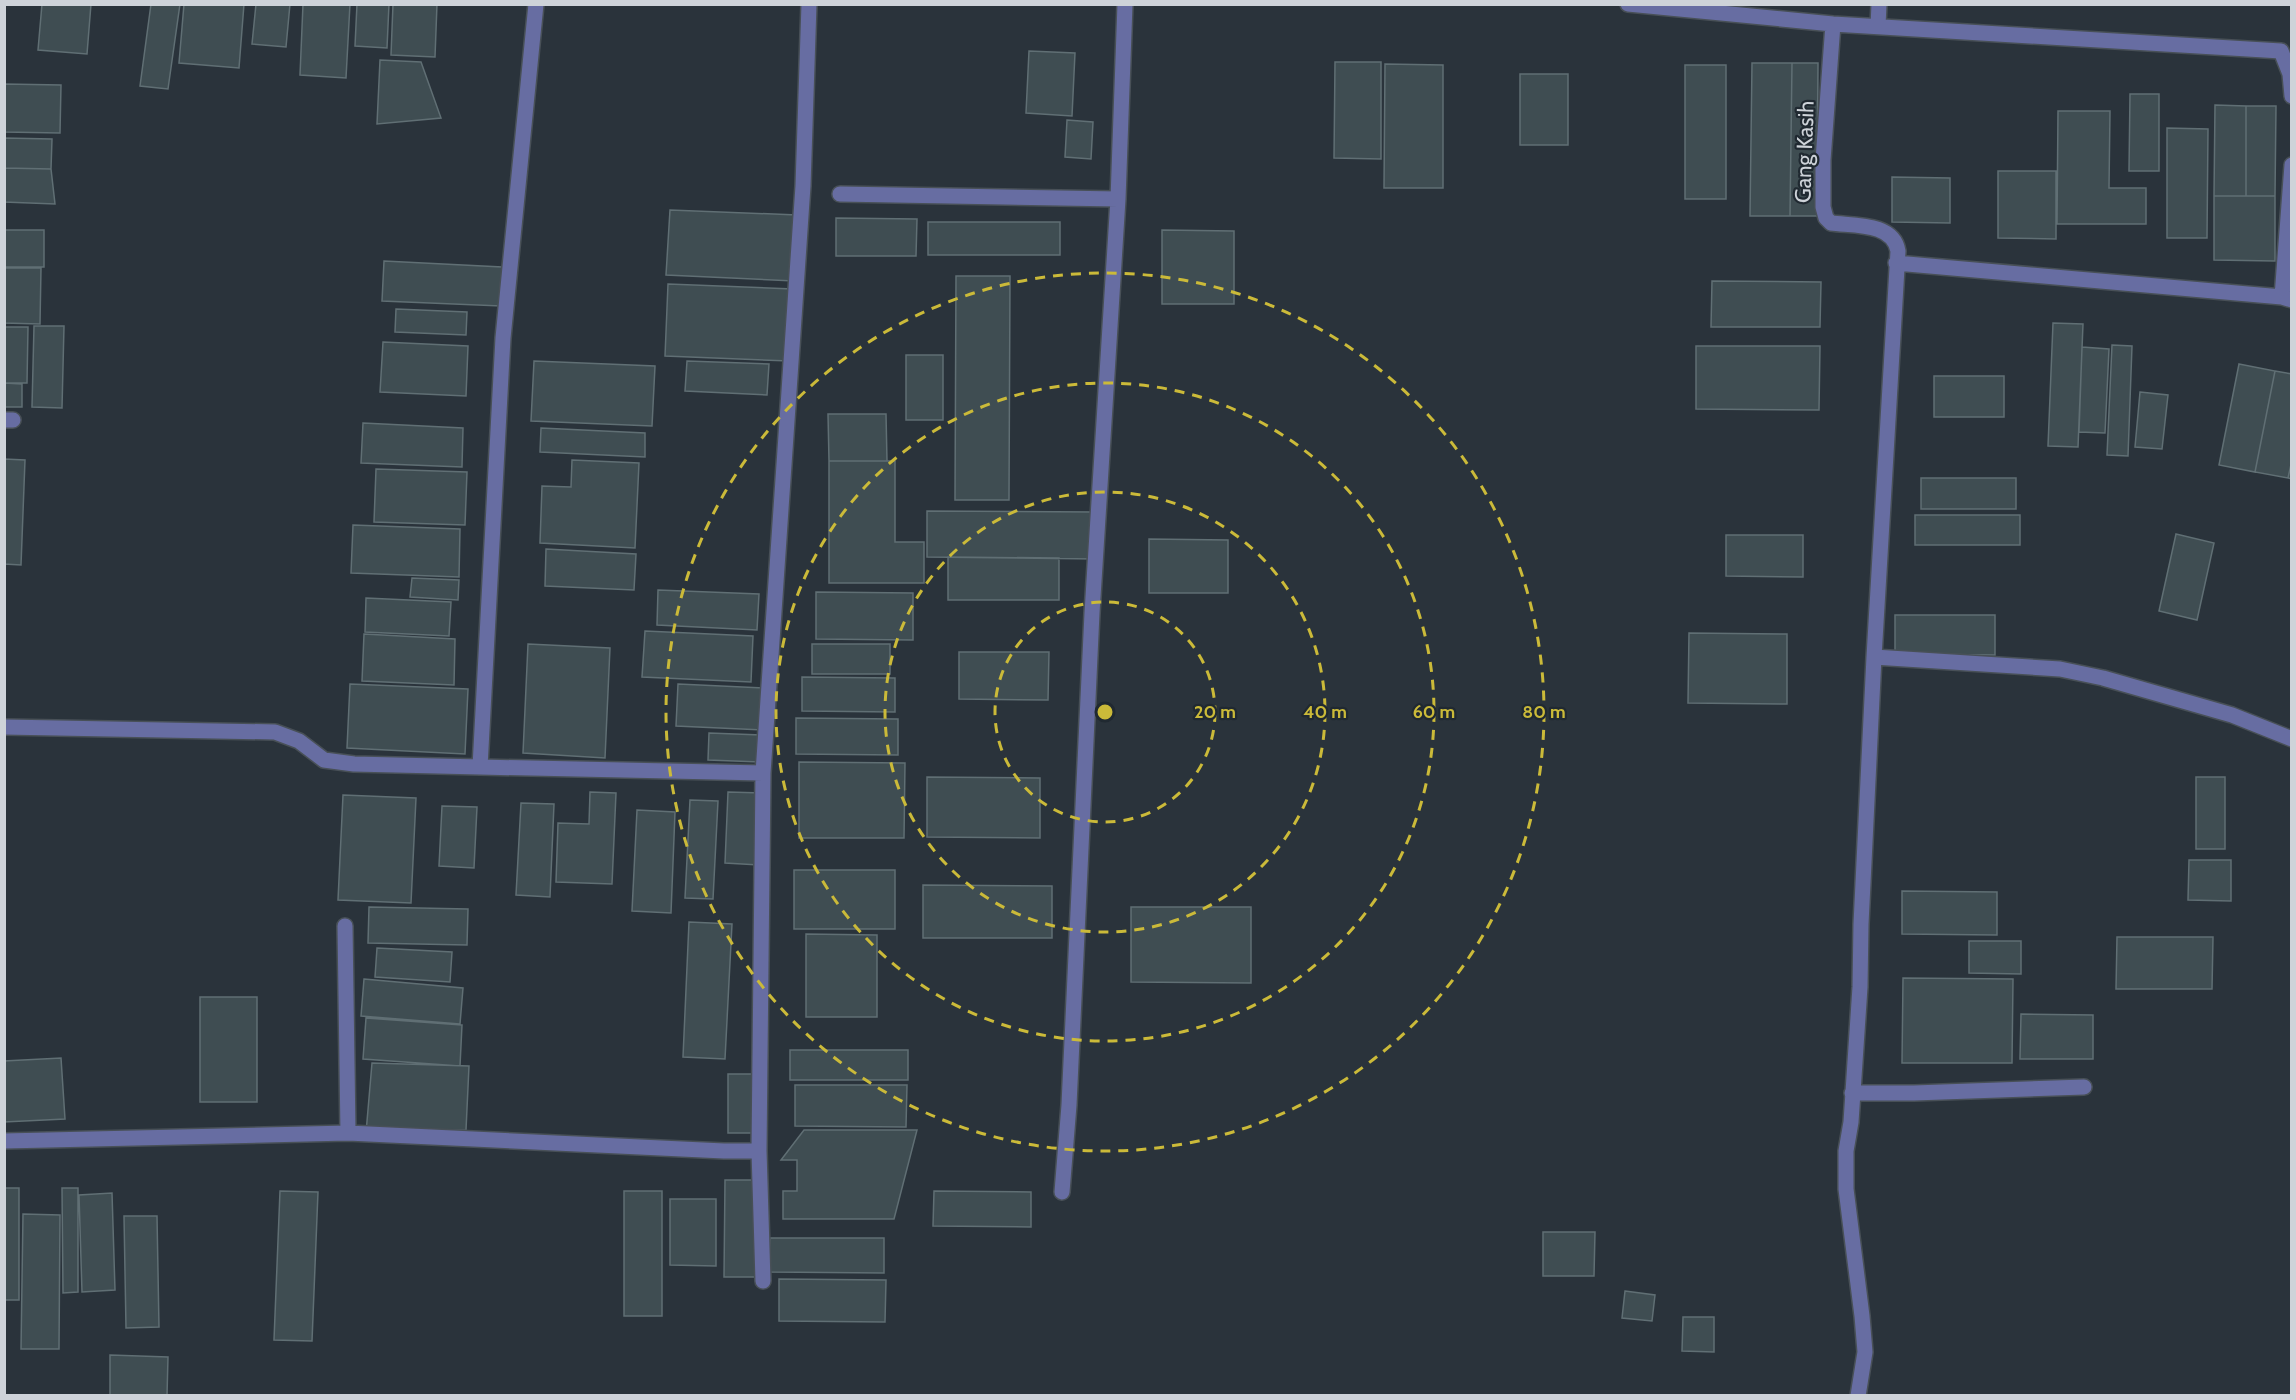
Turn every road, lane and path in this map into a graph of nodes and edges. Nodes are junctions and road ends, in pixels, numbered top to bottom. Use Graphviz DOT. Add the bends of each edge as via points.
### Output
graph roads {
  1 [pos="536,4"];
  2 [pos="808,4"];
  3 [pos="1125,4"];
  4 [pos="1628,4"];
  5 [pos="1879,4"];
  6 [pos="1833,24"];
  7 [pos="1878,26"];
  8 [pos="2286,46"];
  9 [pos="2292,96"];
  10 [pos="2292,165"];
  11 [pos="840,194"];
  12 [pos="1118,199"];
  13 [pos="1896,263"];
  14 [pos="2287,298"];
  15 [pos="1875,657"];
  16 [pos="4,728"];
  17 [pos="2292,739"];
  18 [pos="480,767"];
  19 [pos="764,773"];
  20 [pos="345,926"];
  21 [pos="2084,1086"];
  22 [pos="1852,1093"];
  23 [pos="348,1133"];
  24 [pos="4,1141"];
  25 [pos="759,1151"];
  26 [pos="1062,1192"];
  27 [pos="764,1281"];
  28 [pos="1858,1395"];
  1 -- 18 [label="street" via="503,338"];
  2 -- 19 [label="street" via="803,186"];
  3 -- 12 [label="street"];
  4 -- 6 [label="street"];
  5 -- 7 [label="street"];
  6 -- 7 [label="street"];
  6 -- 13 [label="street, Gang Kasih" via="1823,207 1831,223 1879,229 1891,236 1896,243"];
  7 -- 8 [label="street"];
  8 -- 9 [label="street"];
  10 -- 14 [label="street"];
  11 -- 12 [label="street"];
  12 -- 26 [label="street"];
  13 -- 14 [label="street"];
  13 -- 15 [label="street"];
  15 -- 17 [label="street" via="2060,669 2232,715"];
  15 -- 22 [label="street"];
  16 -- 18 [label="street" via="275,732 299,741 324,760"];
  18 -- 19 [label="street"];
  19 -- 25 [label="street"];
  20 -- 23 [label="street"];
  21 -- 22 [label="street"];
  22 -- 28 [label="street" via="1846,1189 1865,1352"];
  23 -- 24 [label="street"];
  23 -- 25 [label="street"];
  25 -- 27 [label="street"];
}
